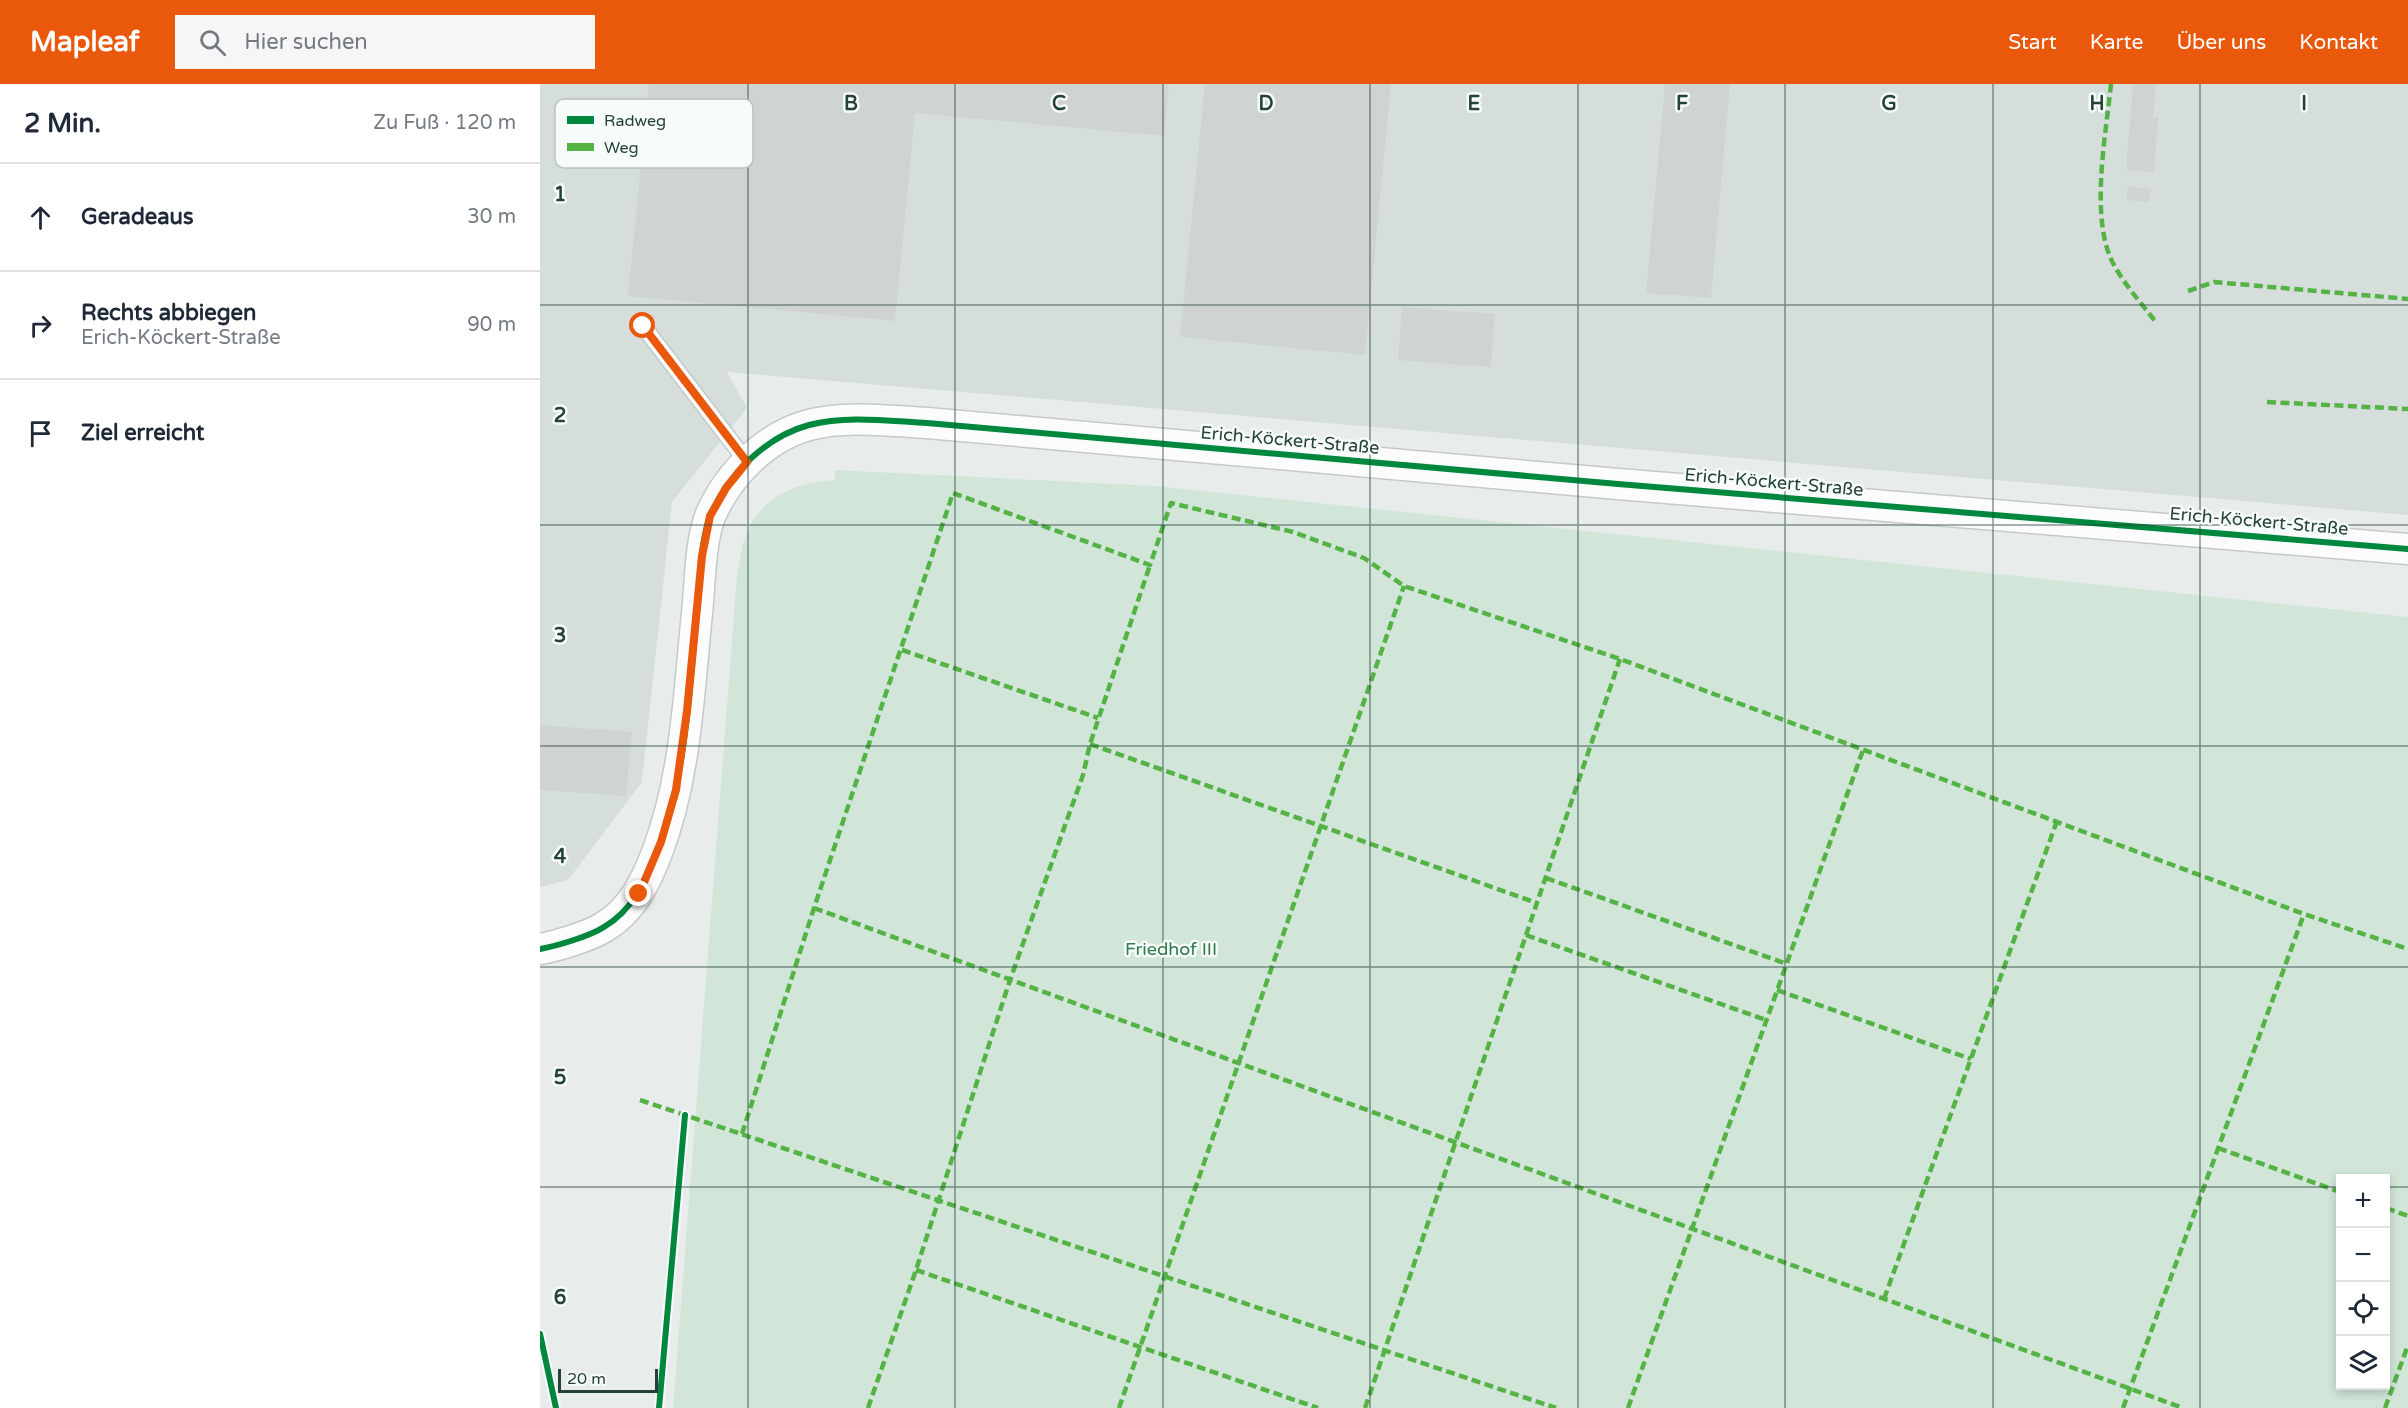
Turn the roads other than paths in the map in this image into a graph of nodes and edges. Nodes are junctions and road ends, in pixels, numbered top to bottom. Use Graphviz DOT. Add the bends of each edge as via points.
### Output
graph roads {
  1 [pos="643,326"];
  2 [pos="747,462"];
  3 [pos="2408,549"];
  4 [pos="540,949"];
  1 -- 2 [label="lane"];
  2 -- 3 [label="street, Erich-Köckert-Straße" via="776,439 809,425 846,420 927,423"];
  2 -- 4 [label="street, Erich-Köckert-Straße" via="710,516 702,556 676,790 651,868 639,894 605,927"];
}
